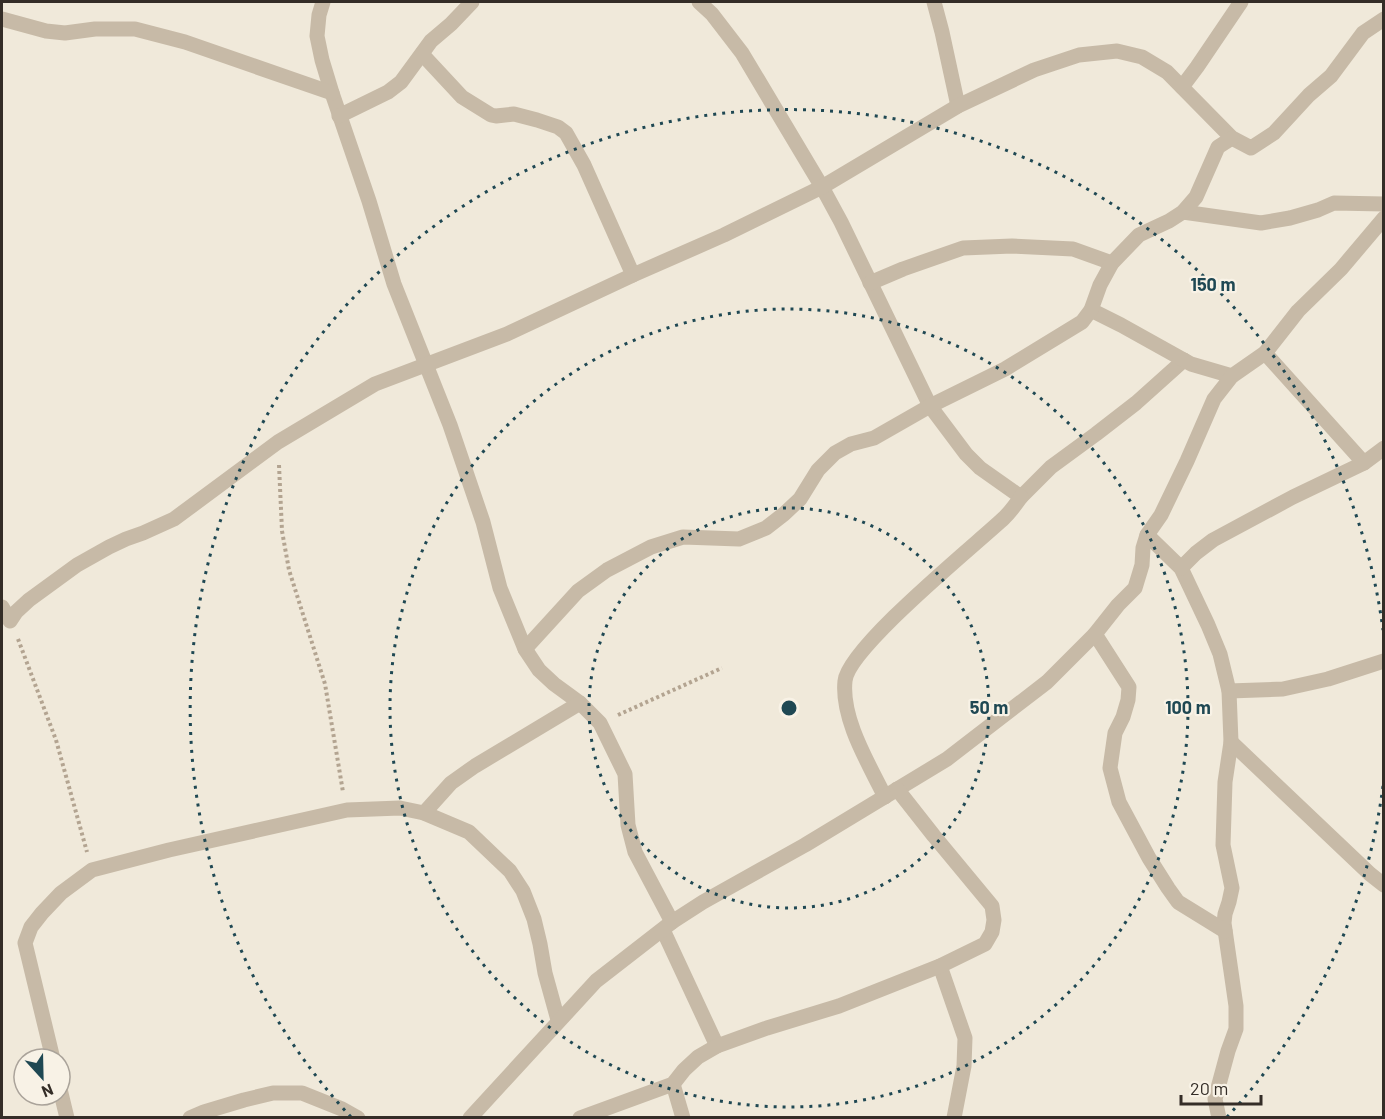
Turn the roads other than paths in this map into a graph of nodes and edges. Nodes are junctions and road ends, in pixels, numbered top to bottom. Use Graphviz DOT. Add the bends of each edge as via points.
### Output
graph roads {
  1 [pos="323,2"];
  2 [pos="472,2"];
  3 [pos="699,2"];
  4 [pos="934,2"];
  5 [pos="1241,2"];
  6 [pos="2,19"];
  7 [pos="1383,19"];
  8 [pos="422,54"];
  9 [pos="1182,87"];
  10 [pos="332,93"];
  11 [pos="958,106"];
  12 [pos="339,116"];
  13 [pos="1232,138"];
  14 [pos="822,187"];
  15 [pos="1383,204"];
  16 [pos="1183,212"];
  17 [pos="1383,218"];
  18 [pos="1112,263"];
  19 [pos="633,275"];
  20 [pos="870,283"];
  21 [pos="1091,310"];
  22 [pos="1265,353"];
  23 [pos="1184,360"];
  24 [pos="426,365"];
  25 [pos="1232,376"];
  26 [pos="930,406"];
  27 [pos="1383,448"];
  28 [pos="1364,463"];
  29 [pos="1022,497"];
  30 [pos="1147,536"];
  31 [pos="1181,568"];
  32 [pos="2,607"];
  33 [pos="1095,634"];
  34 [pos="525,649"];
  35 [pos="1383,661"];
  36 [pos="1229,691"];
  37 [pos="580,703"];
  38 [pos="1231,742"];
  39 [pos="891,793"];
  40 [pos="424,813"];
  41 [pos="1383,885"];
  42 [pos="668,926"];
  43 [pos="1225,931"];
  44 [pos="940,966"];
  45 [pos="558,1020"];
  46 [pos="717,1046"];
  47 [pos="50,1047"];
  48 [pos="673,1084"];
  49 [pos="190,1118"];
  50 [pos="358,1118"];
  51 [pos="470,1118"];
  52 [pos="580,1118"];
  53 [pos="683,1118"];
  54 [pos="954,1118"];
  55 [pos="1219,1118"];
  1 -- 10 [label="street" via="317,36"];
  2 -- 8 [label="street"];
  3 -- 14 [label="street" via="742,53"];
  4 -- 11 [label="street"];
  5 -- 9 [label="street"];
  6 -- 10 [label="street" via="65,33 135,29 185,42"];
  7 -- 13 [label="street" via="1363,33 1330,76 1274,133 1251,148"];
  8 -- 12 [label="street" via="395,88"];
  8 -- 19 [label="street" via="462,97 491,115 514,114 566,133"];
  9 -- 11 [label="street" via="1142,57 1117,51 1079,55 1034,70"];
  9 -- 13 [label="street"];
  10 -- 12 [label="street"];
  11 -- 14 [label="street"];
  12 -- 24 [label="street" via="394,284"];
  13 -- 16 [label="street" via="1218,147 1196,197"];
  14 -- 19 [label="street"];
  14 -- 20 [label="street"];
  15 -- 16 [label="street" via="1334,203 1261,223"];
  16 -- 18 [label="street" via="1139,235"];
  17 -- 22 [label="street"];
  18 -- 20 [label="street" via="1073,249 963,248"];
  18 -- 21 [label="street"];
  19 -- 24 [label="street" via="507,334"];
  20 -- 26 [label="street"];
  21 -- 23 [label="street"];
  21 -- 26 [label="street" via="1083,322 1060,337"];
  22 -- 25 [label="street"];
  22 -- 28 [label="street"];
  23 -- 25 [label="street"];
  23 -- 29 [label="street" via="1136,403 1051,467"];
  24 -- 32 [label="street" via="375,384 278,442 174,519 77,565 29,600 10,621"];
  24 -- 34 [label="street" via="483,522 500,588"];
  25 -- 30 [label="street" via="1214,399 1161,515"];
  26 -- 29 [label="street" via="980,468"];
  26 -- 34 [label="street" via="874,438 836,453 818,470 800,499 766,528 739,539 683,537 651,547 608,570 578,591"];
  27 -- 28 [label="street"];
  28 -- 31 [label="street" via="1213,540"];
  29 -- 39 [label="street" via="869,643 844,679 848,720"];
  30 -- 31 [label="street"];
  30 -- 33 [label="street" via="1135,588"];
  31 -- 36 [label="street" via="1220,654"];
  33 -- 39 [label="street" via="1047,682 947,759"];
  33 -- 43 [label="street" via="1129,687 1115,733 1110,768 1119,802 1178,902"];
  34 -- 37 [label="street" via="539,670"];
  35 -- 36 [label="street" via="1283,689"];
  36 -- 38 [label="street"];
  37 -- 40 [label="street" via="475,766 451,783"];
  37 -- 42 [label="street" via="600,723 625,774 627,819 635,852"];
  38 -- 41 [label="street"];
  38 -- 43 [label="street" via="1223,845 1232,888"];
  39 -- 42 [label="street"];
  39 -- 44 [label="street" via="934,836 992,906 993,932 985,944"];
  40 -- 45 [label="street" via="469,832 510,871 523,891 534,919"];
  40 -- 47 [label="street" via="400,808 346,810 92,870 42,913 25,943"];
  42 -- 45 [label="street" via="596,981"];
  42 -- 46 [label="street"];
  43 -- 55 [label="street" via="1236,1029 1215,1099"];
  44 -- 46 [label="street" via="839,1006"];
  44 -- 54 [label="street" via="965,1038"];
  45 -- 51 [label="street"];
  46 -- 48 [label="street" via="698,1057"];
  48 -- 52 [label="street"];
  48 -- 53 [label="street"];
  49 -- 50 [label="street" via="244,1100 303,1093"];
}
